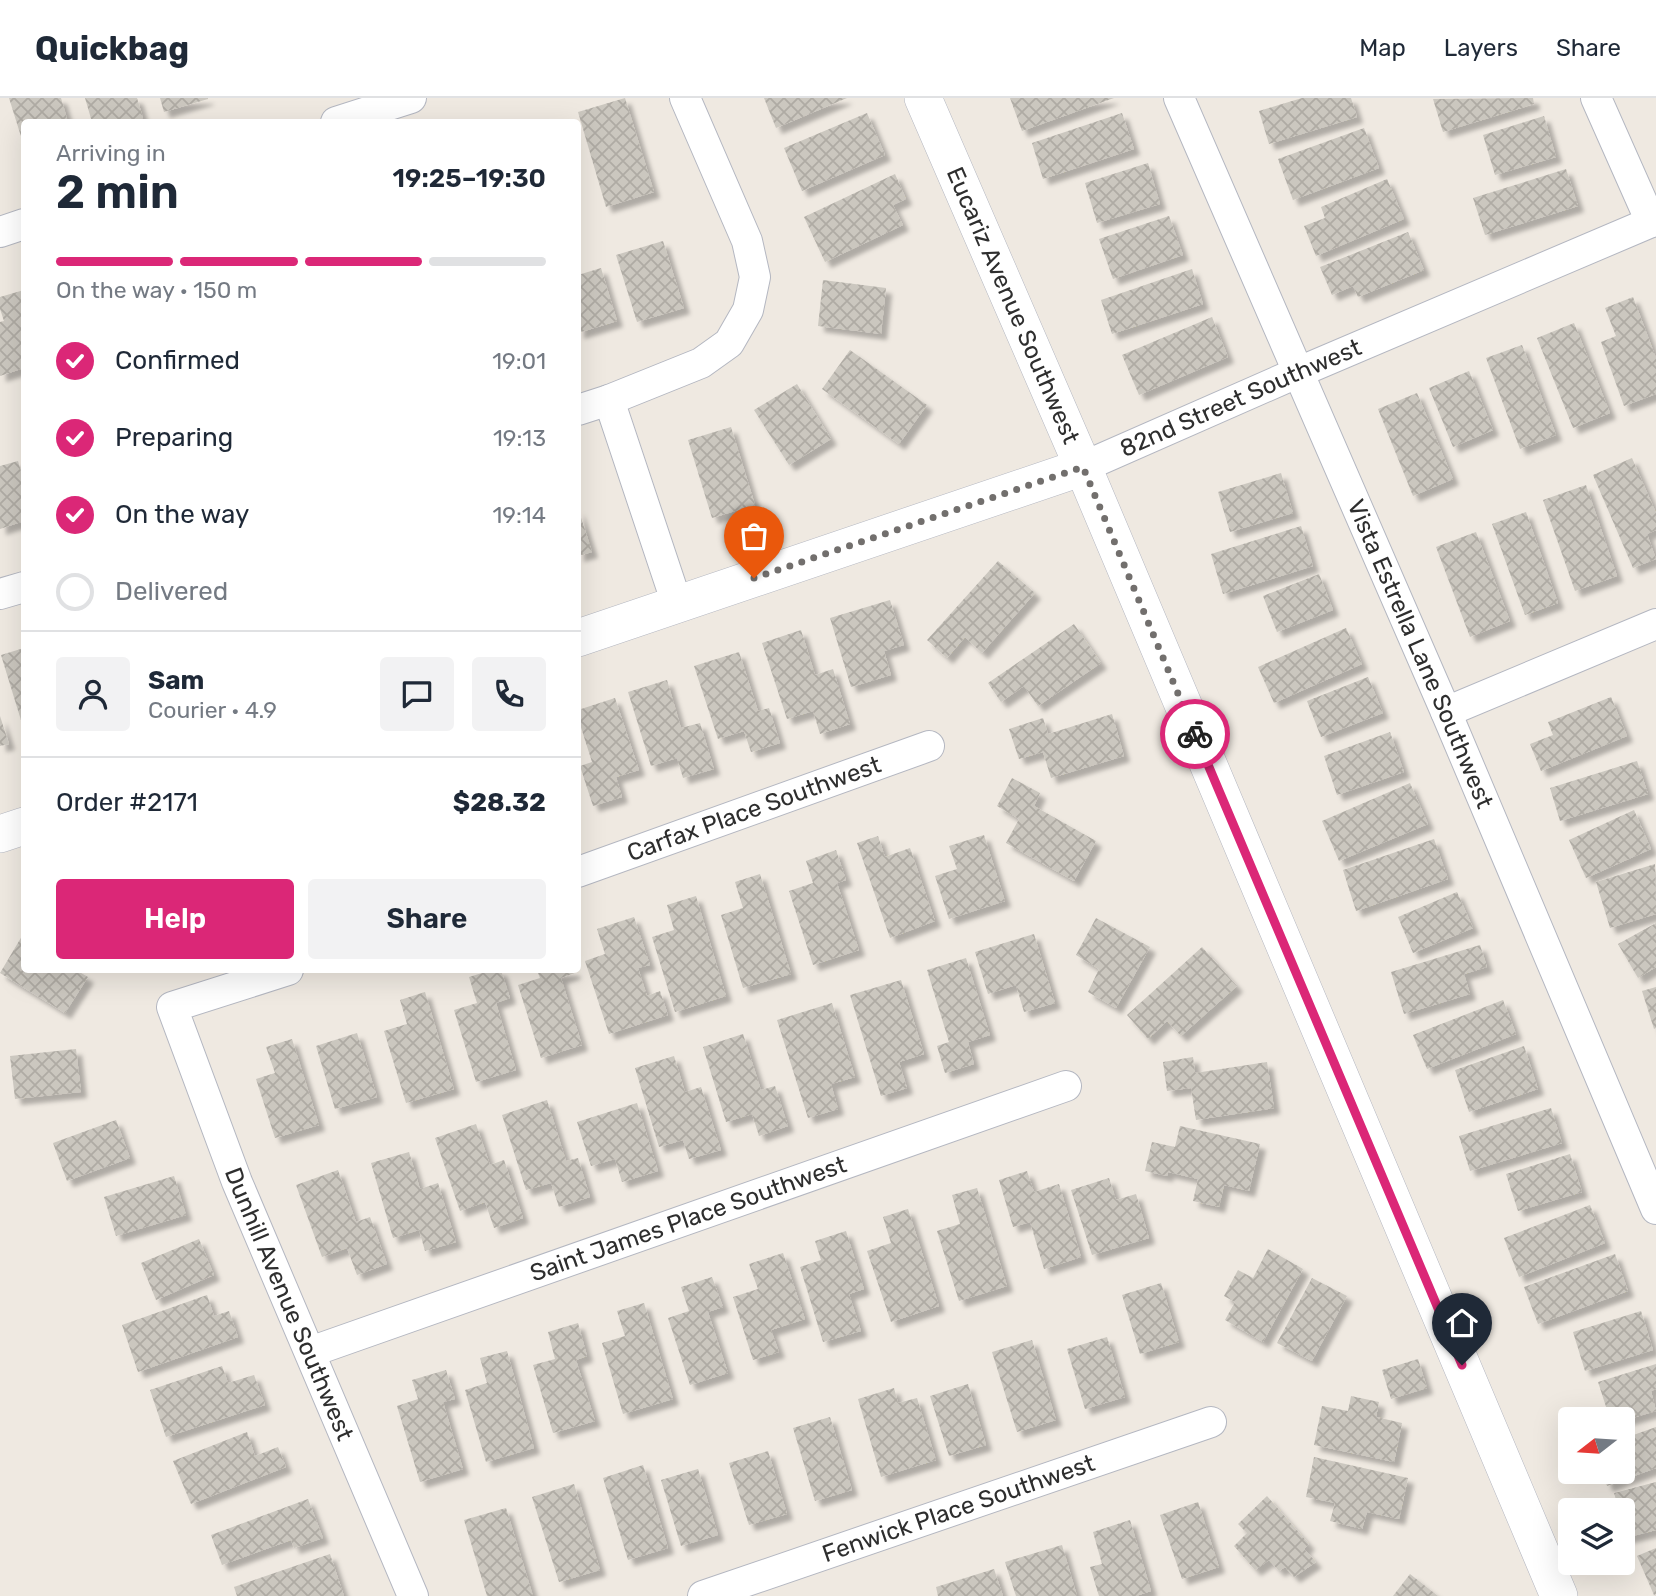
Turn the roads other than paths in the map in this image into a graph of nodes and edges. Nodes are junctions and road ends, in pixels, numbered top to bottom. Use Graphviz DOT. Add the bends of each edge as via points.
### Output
graph roads {
  1 [pos="411,98"];
  2 [pos="685,98"];
  3 [pos="923,98"];
  4 [pos="1179,98"];
  5 [pos="1597,98"];
  6 [pos="345,119"];
  7 [pos="1653,221"];
  8 [pos="21,225"];
  9 [pos="0,232"];
  10 [pos="1299,372"];
  11 [pos="609,400"];
  12 [pos="581,409"];
  13 [pos="1083,467"];
  14 [pos="21,588"];
  15 [pos="0,594"];
  16 [pos="677,604"];
  17 [pos="1656,624"];
  18 [pos="581,637"];
  19 [pos="1446,712"];
  20 [pos="929,746"];
  21 [pos="21,827"];
  22 [pos="0,834"];
  23 [pos="581,871"];
  24 [pos="279,973"];
  25 [pos="1066,1086"];
  26 [pos="1656,1209"];
  27 [pos="310,1352"];
  28 [pos="1211,1422"];
  29 [pos="413,1596"];
  30 [pos="703,1596"];
  31 [pos="1559,1596"];
  1 -- 6 [label="street"];
  2 -- 11 [label="street" via="747,240 755,277 748,310 729,343 701,363"];
  3 -- 13 [label="street, Eucariz Avenue Southwest"];
  4 -- 10 [label="street, Vista Estrella Lane Southwest"];
  5 -- 7 [label="street"];
  7 -- 10 [label="street, 82nd Street Southwest"];
  8 -- 9 [label="street"];
  10 -- 13 [label="street, 82nd Street Southwest"];
  10 -- 19 [label="street, Vista Estrella Lane Southwest"];
  11 -- 12 [label="street"];
  11 -- 16 [label="street"];
  13 -- 16 [label="street, 82nd Street Southwest"];
  13 -- 31 [label="street, Eucariz Avenue Southwest"];
  14 -- 15 [label="street"];
  16 -- 18 [label="street, 82nd Street Southwest"];
  17 -- 19 [label="street"];
  19 -- 26 [label="street, Vista Estrella Lane Southwest"];
  20 -- 23 [label="street, Carfax Place Southwest"];
  21 -- 22 [label="street"];
  24 -- 27 [label="street, Dunhill Avenue Southwest" via="172,1007 237,1182"];
  25 -- 27 [label="street, Saint James Place Southwest"];
  27 -- 29 [label="street, Dunhill Avenue Southwest"];
  28 -- 30 [label="street, Fenwick Place Southwest"];
}
